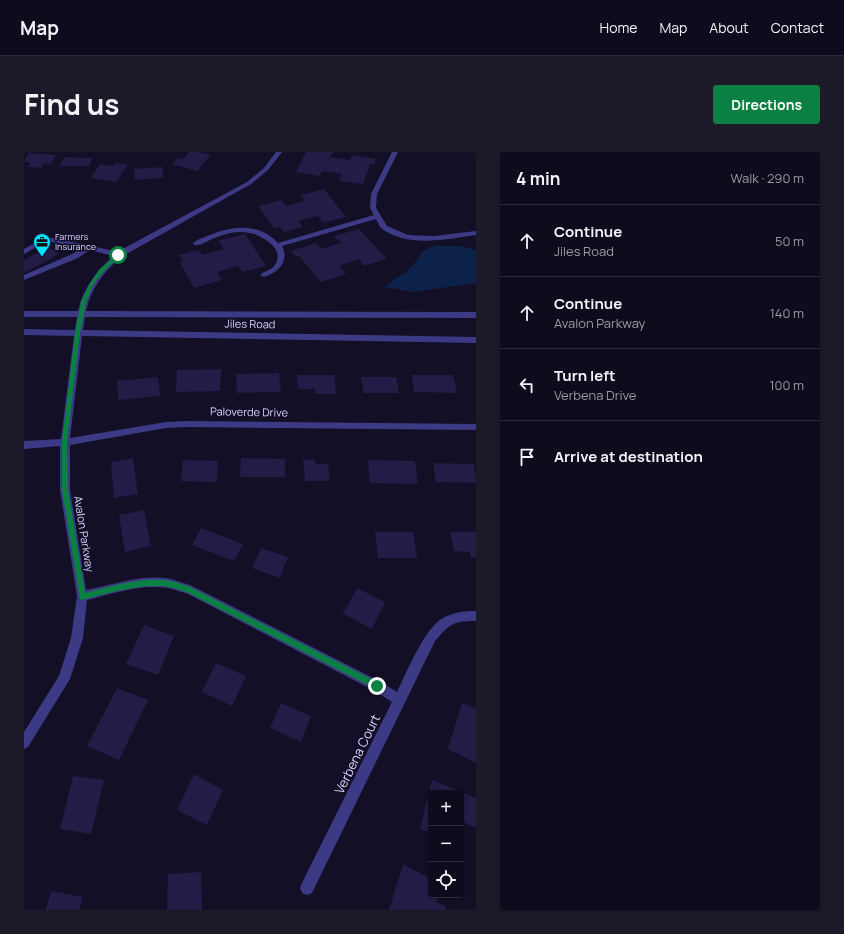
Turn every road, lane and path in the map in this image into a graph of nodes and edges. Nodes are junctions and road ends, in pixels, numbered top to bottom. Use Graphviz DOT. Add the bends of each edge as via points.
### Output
graph roads {
  1 [pos="279,152"];
  2 [pos="395,152"];
  3 [pos="377,216"];
  4 [pos="476,234"];
  5 [pos="197,243"];
  6 [pos="278,245"];
  7 [pos="89,247"];
  8 [pos="24,252"];
  9 [pos="118,255"];
  10 [pos="264,275"];
  11 [pos="25,278"];
  12 [pos="24,314"];
  13 [pos="81,315"];
  14 [pos="476,315"];
  15 [pos="24,332"];
  16 [pos="78,333"];
  17 [pos="476,340"];
  18 [pos="476,427"];
  19 [pos="64,442"];
  20 [pos="24,445"];
  21 [pos="82,596"];
  22 [pos="476,616"];
  23 [pos="399,700"];
  24 [pos="24,744"];
  25 [pos="307,888"];
  1 -- 9 [label="street" via="262,174 249,183"];
  2 -- 3 [label="street" via="374,194 373,208"];
  3 -- 4 [label="street" via="384,227 407,237 434,238"];
  3 -- 6 [label="street"];
  5 -- 6 [label="street" via="227,231 245,229"];
  6 -- 10 [label="street" via="281,250 280,260 275,269"];
  7 -- 8 [label="street" via="46,239"];
  7 -- 9 [label="street"];
  7 -- 11 [label="street"];
  9 -- 13 [label="street" via="91,285"];
  12 -- 13 [label="street, Jiles Road"];
  13 -- 14 [label="street, Jiles Road"];
  13 -- 16 [label="street, Avalon Parkway"];
  15 -- 16 [label="street, Jiles Road"];
  16 -- 17 [label="street, Jiles Road"];
  16 -- 19 [label="street, Avalon Parkway"];
  18 -- 19 [label="street, Paloverde Drive" via="187,424 166,425"];
  19 -- 20 [label="street, Paloverde Drive"];
  19 -- 21 [label="street, Avalon Parkway" via="65,490"];
  21 -- 23 [label="street" via="149,583 163,583 190,590 377,686"];
  21 -- 24 [label="street, Avalon Parkway" via="77,638 69,665 56,693"];
  22 -- 23 [label="street, Verbena Court" via="460,616 445,622 431,637"];
  23 -- 25 [label="street, Verbena Court"];
}
